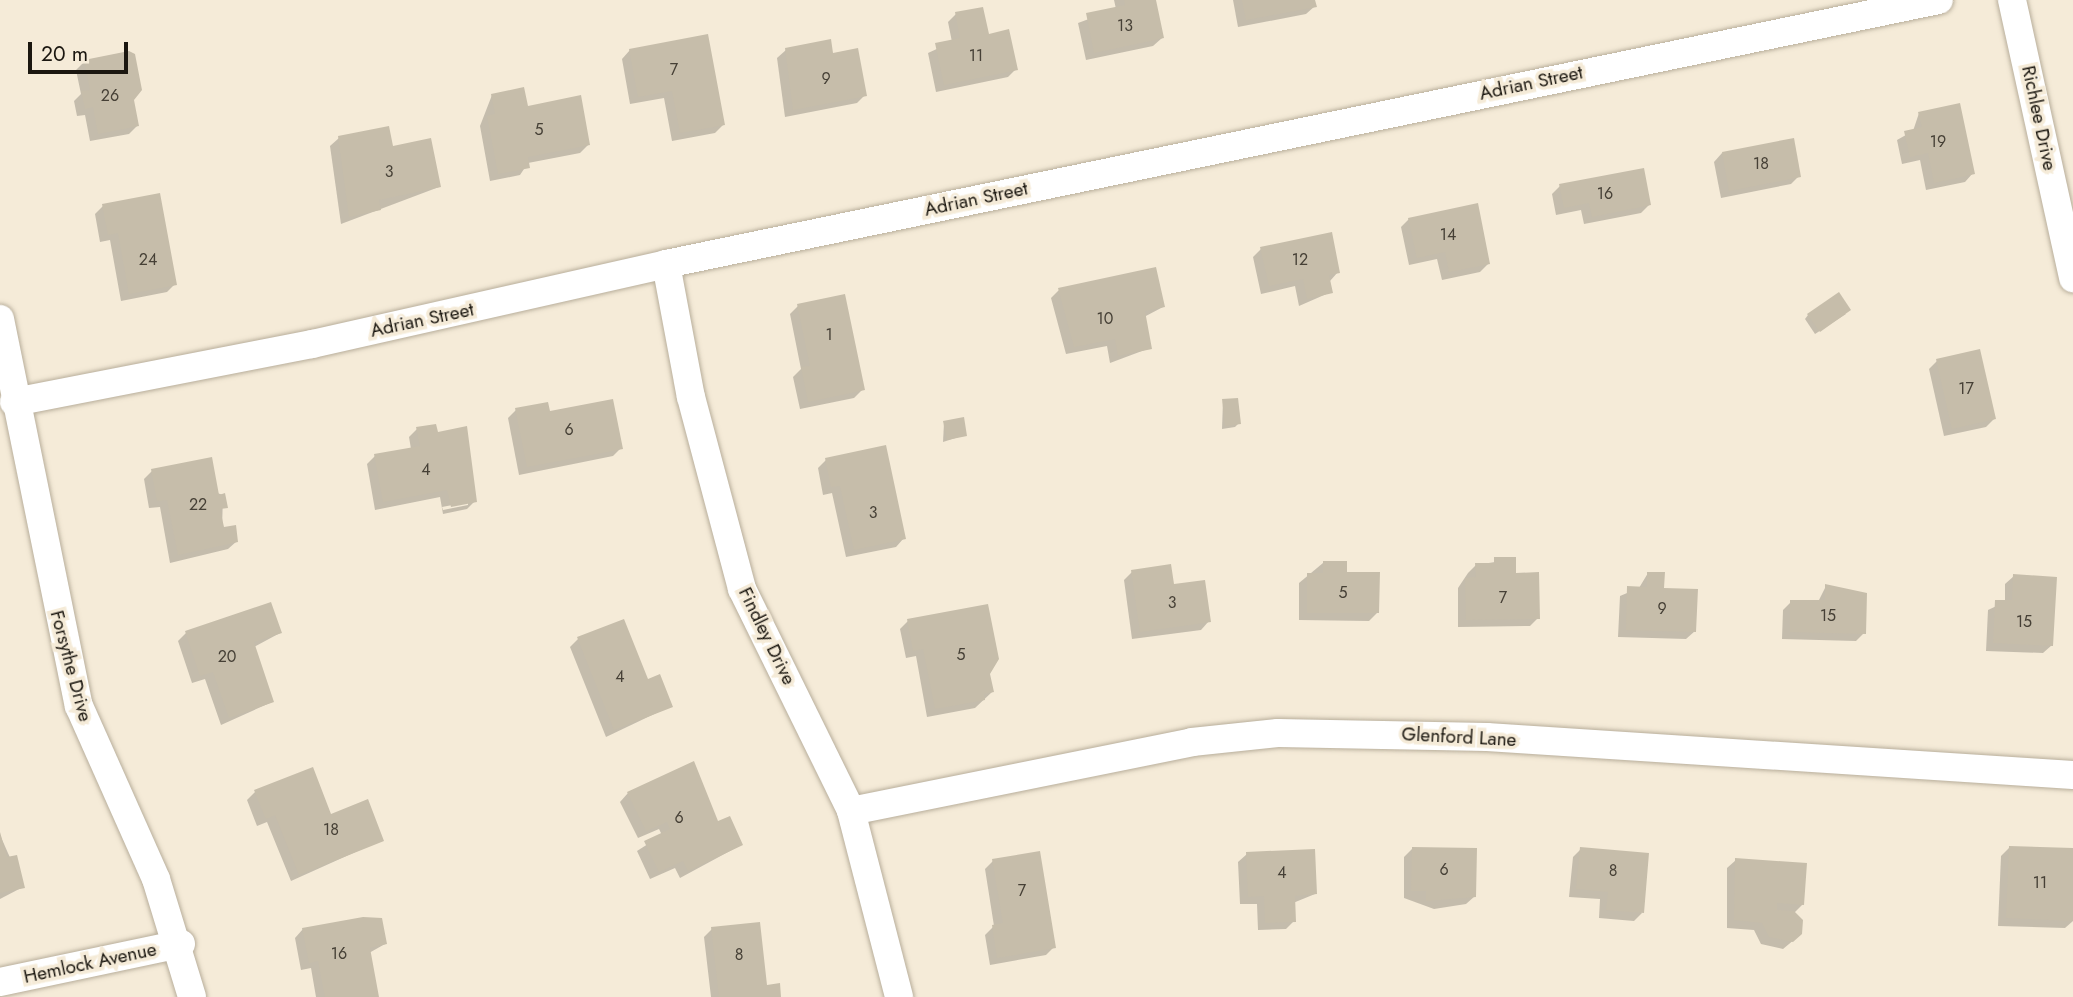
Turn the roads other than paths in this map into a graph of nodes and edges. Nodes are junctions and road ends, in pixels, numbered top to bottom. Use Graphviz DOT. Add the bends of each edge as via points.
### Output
graph roads {
  1 [pos="1939,0"];
  2 [pos="2012,0"];
  3 [pos="666,264"];
  4 [pos="2073,278"];
  5 [pos="0,319"];
  6 [pos="14,401"];
  7 [pos="2073,775"];
  8 [pos="851,811"];
  9 [pos="181,944"];
  10 [pos="0,982"];
  11 [pos="192,997"];
  12 [pos="899,997"];
  1 -- 3 [label="street, Adrian Street"];
  2 -- 4 [label="street, Richlee Drive"];
  3 -- 6 [label="street, Adrian Street" via="313,344"];
  3 -- 8 [label="street, Findley Drive" via="691,397 742,589"];
  5 -- 6 [label="street, Forsythe Drive"];
  6 -- 9 [label="street, Forsythe Drive" via="79,706"];
  7 -- 8 [label="street, Glenford Lane" via="1487,737 1278,733 1179,744"];
  8 -- 12 [label="street, Findley Drive"];
  9 -- 10 [label="street, Hemlock Avenue"];
  9 -- 11 [label="street, Forsythe Drive"];
}
